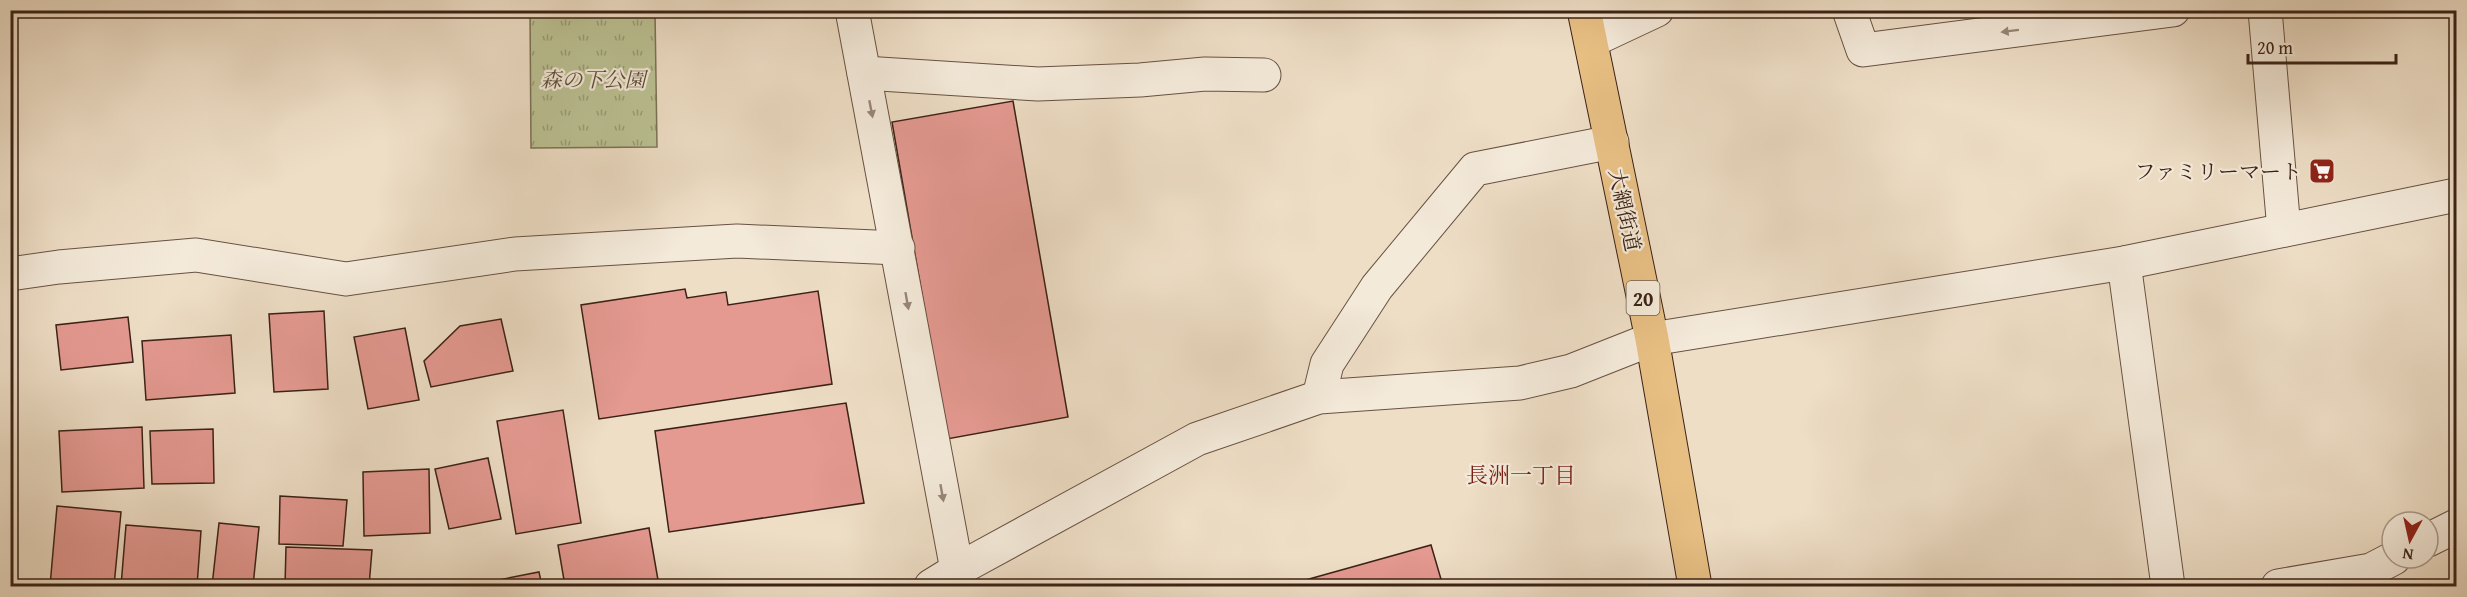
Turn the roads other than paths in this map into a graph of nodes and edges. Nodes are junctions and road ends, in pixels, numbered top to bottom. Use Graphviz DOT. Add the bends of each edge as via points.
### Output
graph roads {
  1 [pos="852,10"];
  2 [pos="1657,10"];
  3 [pos="1850,10"];
  4 [pos="2173,10"];
  5 [pos="2265,10"];
  6 [pos="1588,26"];
  7 [pos="864,73"];
  8 [pos="1264,75"];
  9 [pos="1612,142"];
  10 [pos="2457,195"];
  11 [pos="2284,230"];
  12 [pos="897,249"];
  13 [pos="2124,262"];
  14 [pos="10,274"];
  15 [pos="1652,339"];
  16 [pos="1319,397"];
  17 [pos="2457,525"];
  18 [pos="2440,534"];
  19 [pos="2380,565"];
  20 [pos="944,578"];
  21 [pos="1695,586"];
  22 [pos="2168,586"];
  23 [pos="2278,586"];
  1 -- 7 [label="street"];
  2 -- 6 [label="street"];
  4 -- 3 [label="street, one-way" via="1863,50"];
  5 -- 11 [label="street"];
  6 -- 9 [label="main road, 大網街道 / 20"];
  7 -- 8 [label="street" via="1038,84 1205,74"];
  7 -- 12 [label="street, one-way"];
  9 -- 15 [label="main road, 大網街道 / 20"];
  9 -- 16 [label="street" via="1475,169 1377,287 1327,364"];
  10 -- 11 [label="street"];
  11 -- 13 [label="street"];
  12 -- 14 [label="street" via="725,242 515,254 346,279 196,255"];
  12 -- 20 [label="street, one-way"];
  13 -- 15 [label="street"];
  13 -- 22 [label="street"];
  15 -- 16 [label="street" via="1571,370 1520,383"];
  15 -- 21 [label="main road, 大網街道 / 20"];
  16 -- 20 [label="street" via="1197,439"];
  17 -- 18 [label="street"];
  19 -- 23 [label="street"];
}
